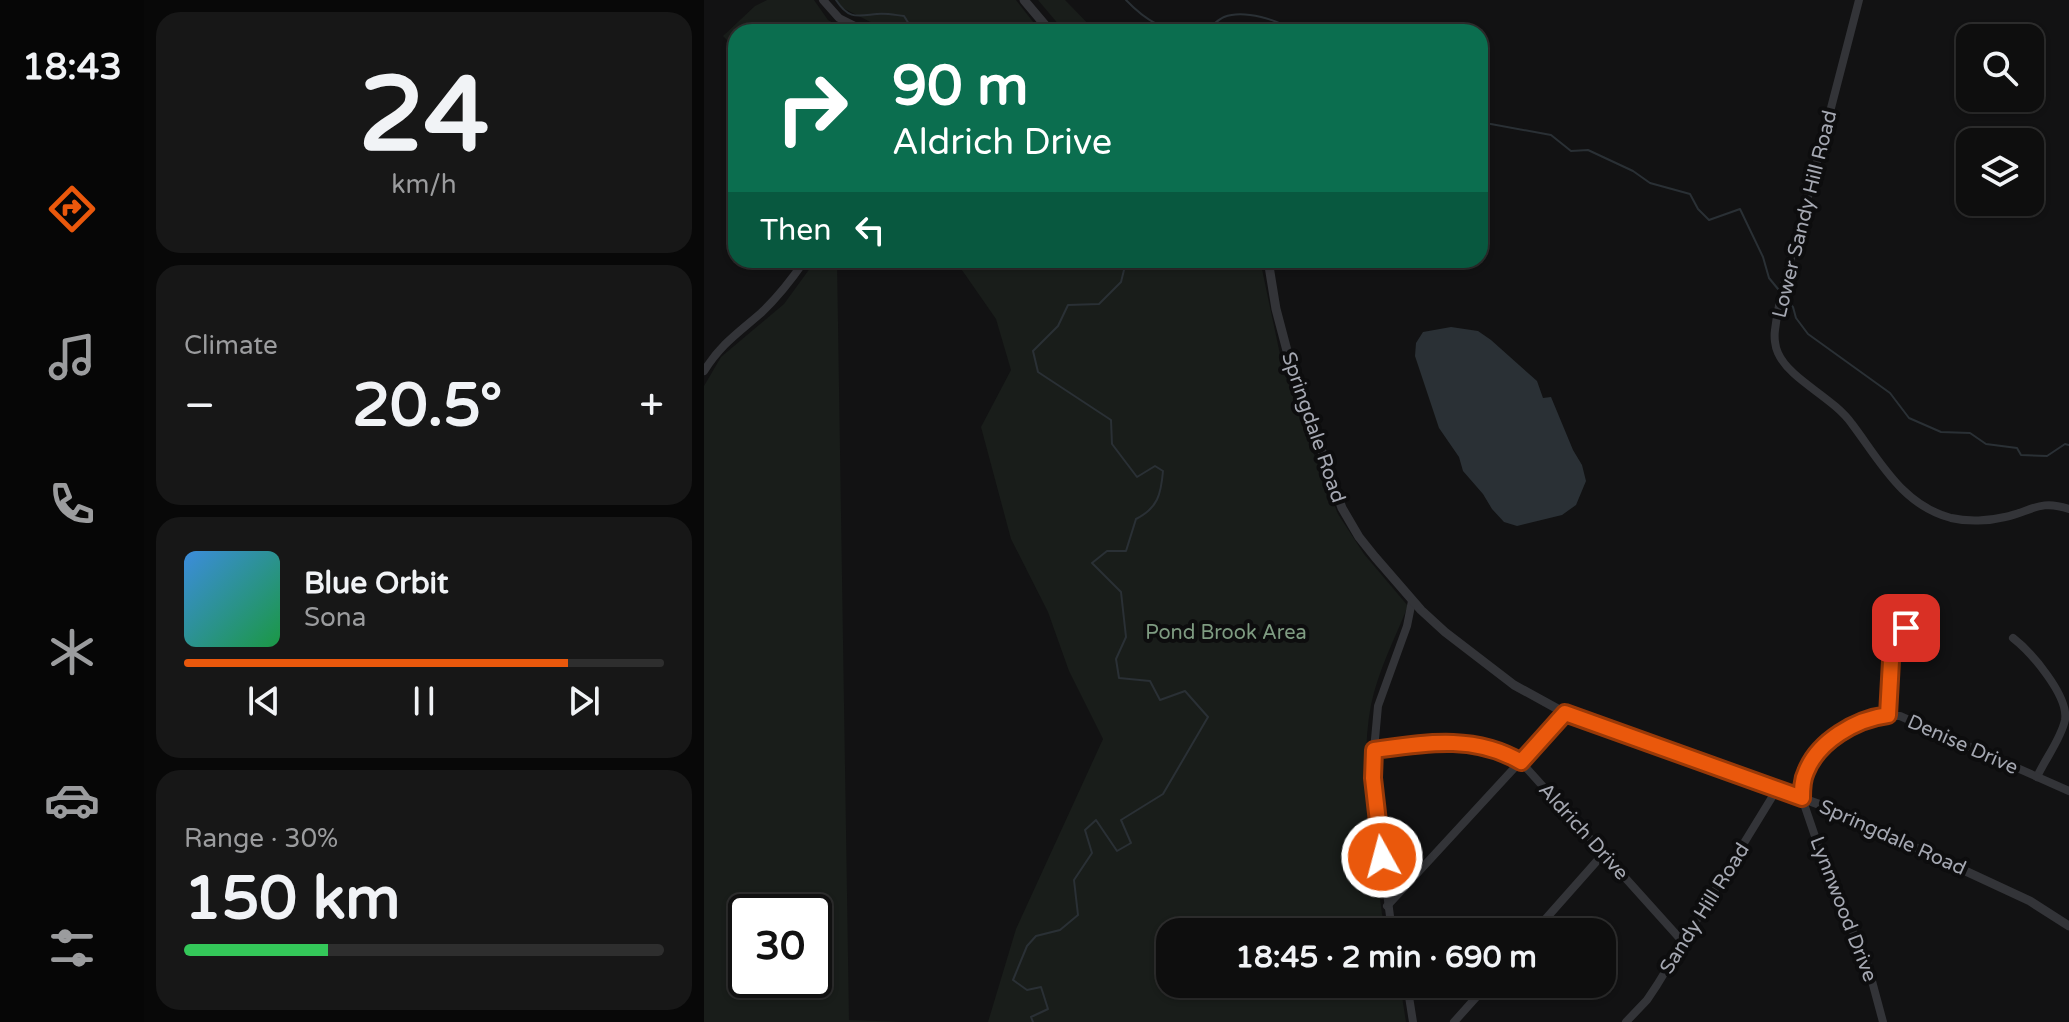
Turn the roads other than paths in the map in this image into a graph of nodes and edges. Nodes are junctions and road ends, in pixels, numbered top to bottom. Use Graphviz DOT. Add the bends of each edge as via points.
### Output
graph roads {
  1 [pos="823,0"];
  2 [pos="1024,0"];
  3 [pos="1859,0"];
  4 [pos="851,24"];
  5 [pos="1044,24"];
  6 [pos="799,268"];
  7 [pos="1269,268"];
  8 [pos="704,371"];
  9 [pos="2069,509"];
  10 [pos="1412,601"];
  11 [pos="2013,638"];
  12 [pos="1892,643"];
  13 [pos="1565,713"];
  14 [pos="1888,715"];
  15 [pos="1374,750"];
  16 [pos="1521,762"];
  17 [pos="2037,777"];
  18 [pos="1777,789"];
  19 [pos="2069,791"];
  20 [pos="1802,798"];
  21 [pos="1604,853"];
  22 [pos="1387,906"];
  23 [pos="1389,918"];
  24 [pos="1546,918"];
  25 [pos="2069,926"];
  26 [pos="1683,942"];
  27 [pos="1409,998"];
  28 [pos="1475,998"];
  29 [pos="1413,1022"];
  30 [pos="1454,1022"];
  31 [pos="1626,1022"];
  32 [pos="1883,1022"];
  1 -- 4 [label="street"];
  2 -- 5 [label="street"];
  3 -- 9 [label="street, Lower Sandy Hill Road" via="1786,282 1774,334 1777,352 1786,366 1851,421 1887,474 1928,509 1975,520 2053,503"];
  6 -- 8 [label="street" via="761,313 726,341"];
  7 -- 10 [label="street, Springdale Road" via="1290,362 1342,508"];
  10 -- 13 [label="street, Springdale Road" via="1514,685"];
  10 -- 15 [label="street" via="1378,706"];
  11 -- 17 [label="street" via="2045,673 2065,707 2064,724"];
  12 -- 14 [label="street"];
  13 -- 16 [label="street"];
  13 -- 18 [label="street, Springdale Road"];
  14 -- 17 [label="street, Denise Drive" via="1912,719"];
  14 -- 20 [label="street, Denise Drive" via="1856,724 1826,745 1806,771"];
  15 -- 16 [label="street, Aldrich Drive" via="1463,742"];
  15 -- 22 [label="street"];
  16 -- 21 [label="street, Aldrich Drive"];
  16 -- 22 [label="street"];
  17 -- 19 [label="street, Denise Drive"];
  18 -- 20 [label="street, Springdale Road"];
  18 -- 26 [label="street, Sandy Hill Road"];
  20 -- 25 [label="street, Springdale Road" via="1987,880"];
  20 -- 32 [label="street, Lynnwood Drive" via="1837,901 1865,955"];
  21 -- 24 [label="street"];
  21 -- 26 [label="street, Aldrich Drive"];
  22 -- 23 [label="street"];
  26 -- 31 [label="street, Sandy Hill Road" via="1647,1000"];
  27 -- 29 [label="street"];
  28 -- 30 [label="street"];
}
